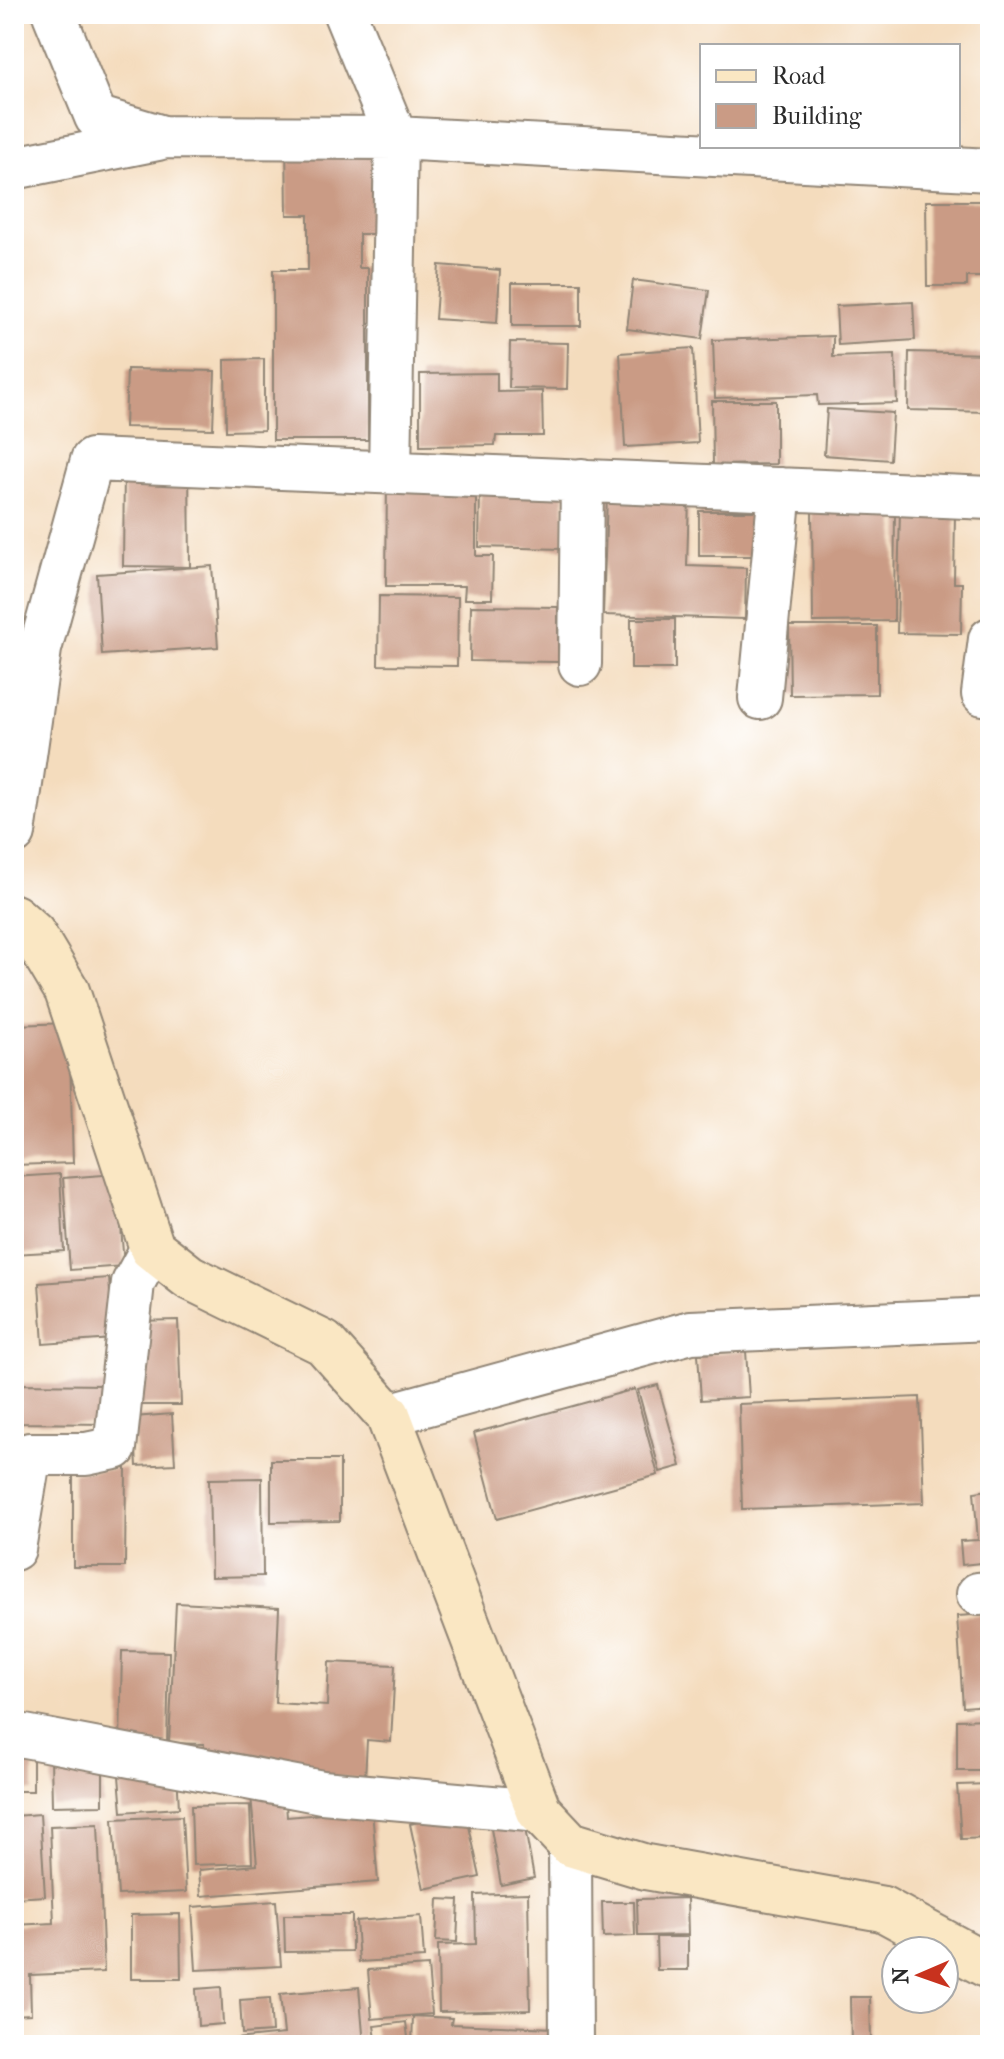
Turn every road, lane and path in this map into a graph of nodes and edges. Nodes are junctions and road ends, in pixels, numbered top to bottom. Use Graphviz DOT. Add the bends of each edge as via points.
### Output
graph roads {
  1 [pos="54,14"];
  2 [pos="345,14"];
  3 [pos="163,137"];
  4 [pos="396,138"];
  5 [pos="14,168"];
  6 [pos="990,170"];
  7 [pos="390,472"];
  8 [pos="582,480"];
  9 [pos="780,489"];
  10 [pos="990,498"];
  11 [pos="990,639"];
  12 [pos="580,664"];
  13 [pos="983,694"];
  14 [pos="760,698"];
  15 [pos="14,833"];
  16 [pos="14,917"];
  17 [pos="152,1248"];
  18 [pos="990,1319"];
  19 [pos="388,1415"];
  20 [pos="22,1449"];
  21 [pos="14,1549"];
  22 [pos="14,1734"];
  23 [pos="539,1811"];
  24 [pos="570,1844"];
  25 [pos="990,1967"];
  26 [pos="571,2045"];
  1 -- 3 [label="street" via="96,117"];
  2 -- 4 [label="street"];
  3 -- 4 [label="street"];
  3 -- 5 [label="street"];
  4 -- 6 [label="street"];
  4 -- 7 [label="street"];
  7 -- 8 [label="street"];
  7 -- 15 [label="street" via="92,460 40,649"];
  8 -- 9 [label="street"];
  8 -- 12 [label="street"];
  9 -- 10 [label="street"];
  9 -- 14 [label="street"];
  11 -- 13 [label="street"];
  16 -- 17 [label="main road" via="33,934 67,991"];
  17 -- 19 [label="main road" via="189,1277 324,1343"];
  17 -- 20 [label="street" via="133,1283 115,1448 86,1454"];
  18 -- 19 [label="street" via="691,1332"];
  19 -- 23 [label="main road"];
  20 -- 21 [label="street"];
  22 -- 23 [label="street" via="322,1792"];
  23 -- 24 [label="main road"];
  24 -- 25 [label="main road" via="646,1867 883,1909"];
  24 -- 26 [label="street"];
}
